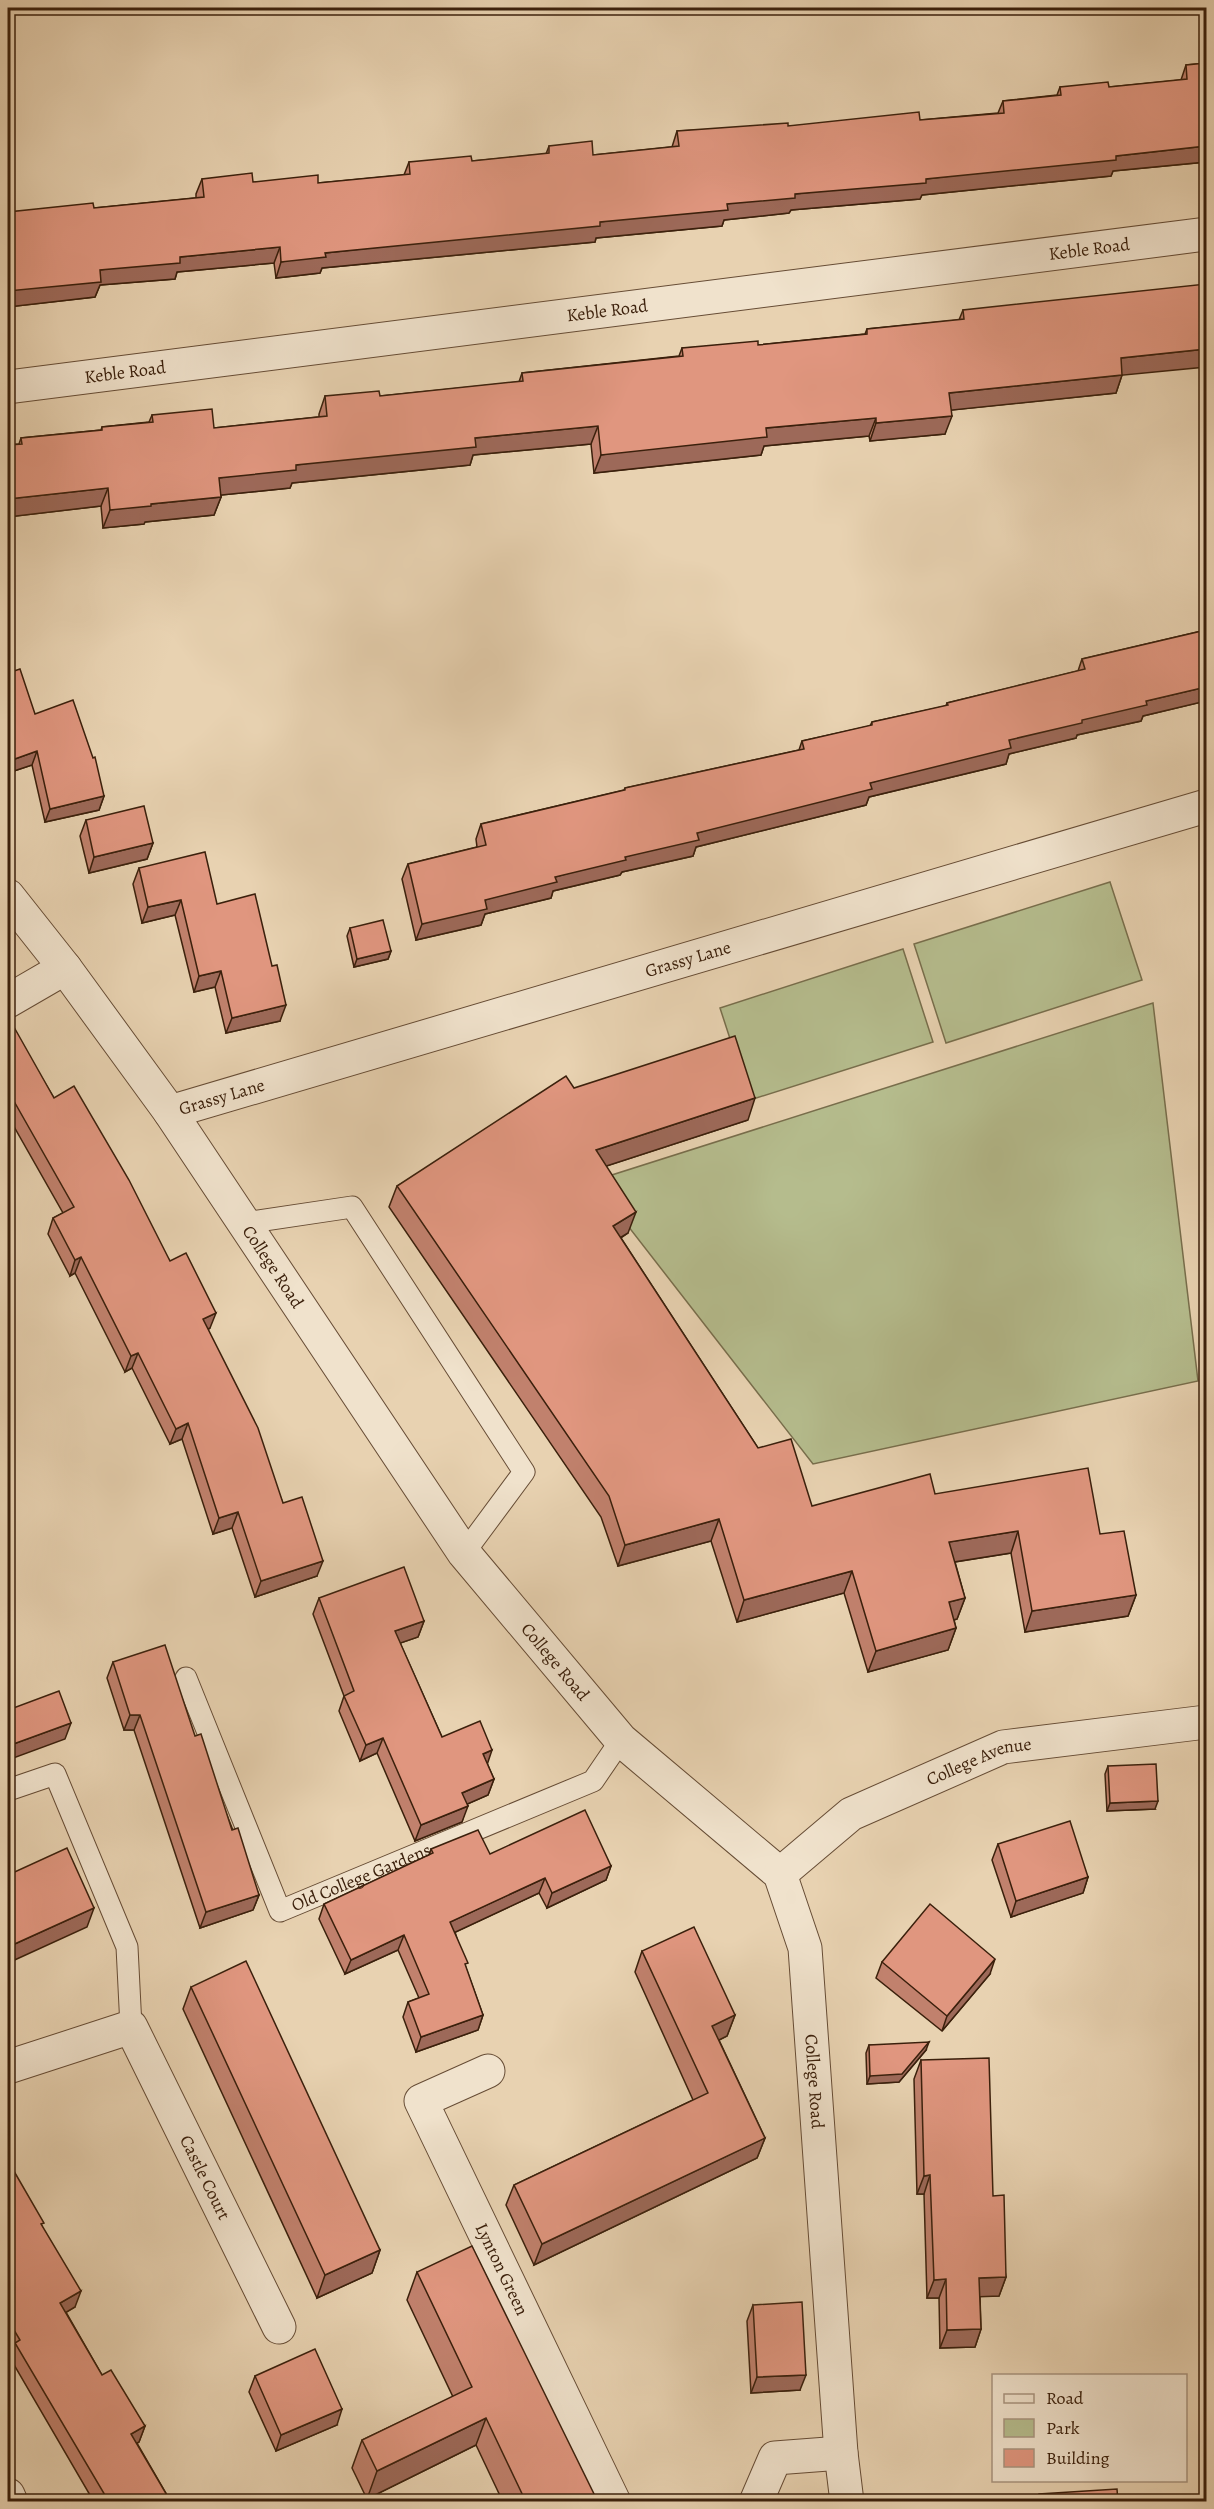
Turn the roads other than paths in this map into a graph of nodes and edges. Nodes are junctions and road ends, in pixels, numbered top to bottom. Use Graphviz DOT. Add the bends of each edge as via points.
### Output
graph roads {
  1 [pos="1206,234"];
  2 [pos="8,387"];
  3 [pos="1206,806"];
  4 [pos="8,896"];
  5 [pos="65,968"];
  6 [pos="8,1001"];
  7 [pos="170,1112"];
  8 [pos="245,1222"];
  9 [pos="464,1553"];
  10 [pos="186,1678"];
  11 [pos="1206,1722"];
  12 [pos="621,1740"];
  13 [pos="8,1790"];
  14 [pos="780,1874"];
  15 [pos="131,2027"];
  16 [pos="8,2067"];
  17 [pos="489,2071"];
  18 [pos="278,2328"];
  19 [pos="841,2453"];
  20 [pos="8,2495"];
  21 [pos="11,2502"];
  22 [pos="614,2502"];
  23 [pos="756,2502"];
  24 [pos="847,2502"];
  1 -- 2 [label="street, Keble Road"];
  3 -- 7 [label="street, Grassy Lane"];
  4 -- 5 [label="street, College Road"];
  5 -- 6 [label="street"];
  5 -- 7 [label="street, College Road"];
  7 -- 8 [label="street, College Road"];
  8 -- 9 [label="street, College Road"];
  8 -- 9 [label="lane" via="352,1207 524,1472"];
  9 -- 12 [label="street, College Road"];
  10 -- 12 [label="lane, Old College Gardens" via="280,1911 592,1781"];
  11 -- 14 [label="street, College Avenue" via="1002,1747 851,1814"];
  12 -- 14 [label="street, College Road"];
  13 -- 15 [label="lane" via="55,1774 127,1947"];
  14 -- 19 [label="street, College Road" via="805,1948"];
  15 -- 16 [label="street"];
  15 -- 18 [label="street, Castle Court"];
  17 -- 22 [label="street, Lynton Green" via="421,2101"];
  19 -- 23 [label="street" via="775,2458"];
  19 -- 24 [label="street, College Road"];
  20 -- 21 [label="street"];
}
